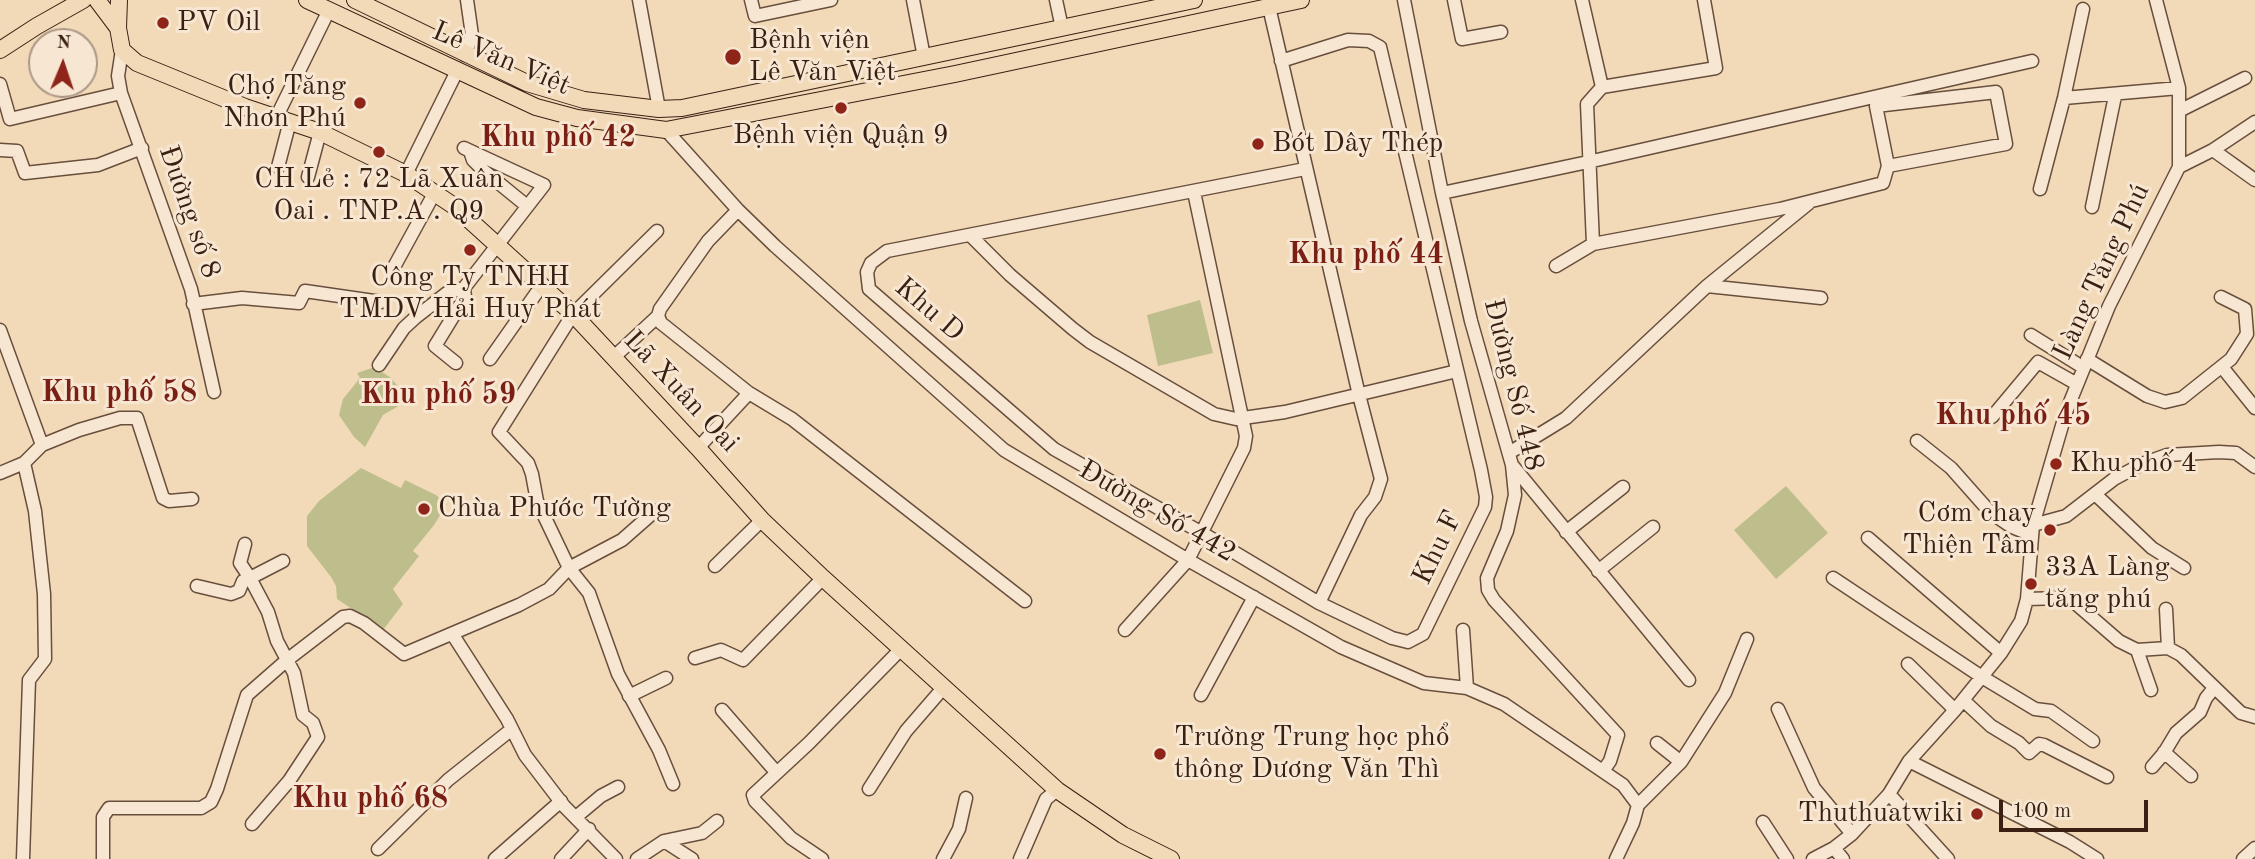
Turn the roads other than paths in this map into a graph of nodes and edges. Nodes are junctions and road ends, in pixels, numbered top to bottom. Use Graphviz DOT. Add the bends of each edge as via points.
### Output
graph roads {
  1 [pos="83,0"];
  2 [pos="97,0"];
  3 [pos="119,0"];
  4 [pos="307,0"];
  5 [pos="355,0"];
  6 [pos="467,0"];
  7 [pos="639,0"];
  8 [pos="751,0"];
  9 [pos="831,0"];
  10 [pos="913,0"];
  11 [pos="1056,0"];
  12 [pos="1194,0"];
  13 [pos="1299,0"];
  14 [pos="1404,0"];
  15 [pos="1454,0"];
  16 [pos="1582,0"];
  17 [pos="1704,0"];
  18 [pos="2156,0"];
  19 [pos="332,5"];
  20 [pos="1149,5"];
  21 [pos="58,6"];
  22 [pos="1269,7"];
  23 [pos="2082,9"];
  24 [pos="118,28"];
  25 [pos="1062,28"];
  26 [pos="1501,32"];
  27 [pos="0,50"];
  28 [pos="122,50"];
  29 [pos="466,55"];
  30 [pos="925,57"];
  31 [pos="1281,61"];
  32 [pos="2032,61"];
  33 [pos="457,71"];
  34 [pos="2245,78"];
  35 [pos="929,79"];
  36 [pos="0,83"];
  37 [pos="1602,88"];
  38 [pos="2179,88"];
  39 [pos="121,93"];
  40 [pos="2115,96"];
  41 [pos="2064,99"];
  42 [pos="659,109"];
  43 [pos="2179,111"];
  44 [pos="284,119"];
  45 [pos="2255,122"];
  46 [pos="666,130"];
  47 [pos="320,132"];
  48 [pos="142,148"];
  49 [pos="0,150"];
  50 [pos="2213,150"];
  51 [pos="1588,163"];
  52 [pos="1888,166"];
  53 [pos="278,167"];
  54 [pos="2179,167"];
  55 [pos="1306,169"];
  56 [pos="406,174"];
  57 [pos="308,177"];
  58 [pos="2255,180"];
  59 [pos="2040,189"];
  60 [pos="435,192"];
  61 [pos="1195,192"];
  62 [pos="1442,193"];
  63 [pos="1812,201"];
  64 [pos="527,206"];
  65 [pos="2092,207"];
  66 [pos="738,210"];
  67 [pos="657,231"];
  68 [pos="970,235"];
  69 [pos="1593,244"];
  70 [pos="497,247"];
  71 [pos="1556,266"];
  72 [pos="394,267"];
  73 [pos="542,285"];
  74 [pos="1707,286"];
  75 [pos="464,289"];
  76 [pos="2221,297"];
  77 [pos="1821,298"];
  78 [pos="381,302"];
  79 [pos="194,304"];
  80 [pos="573,314"];
  81 [pos="658,316"];
  82 [pos="0,330"];
  83 [pos="2031,335"];
  84 [pos="2251,335"];
  85 [pos="614,357"];
  86 [pos="490,359"];
  87 [pos="456,363"];
  88 [pos="2085,364"];
  89 [pos="379,366"];
  90 [pos="2222,367"];
  91 [pos="1457,370"];
  92 [pos="2077,384"];
  93 [pos="214,392"];
  94 [pos="749,393"];
  95 [pos="1359,395"];
  96 [pos="2255,408"];
  97 [pos="1992,417"];
  98 [pos="1242,418"];
  99 [pos="1917,441"];
  100 [pos="42,445"];
  101 [pos="698,448"];
  102 [pos="1511,459"];
  103 [pos="24,463"];
  104 [pos="2255,467"];
  105 [pos="0,473"];
  106 [pos="1623,487"];
  107 [pos="2095,494"];
  108 [pos="192,499"];
  109 [pos="655,511"];
  110 [pos="762,520"];
  111 [pos="1653,527"];
  112 [pos="2033,530"];
  113 [pos="1566,532"];
  114 [pos="1202,533"];
  115 [pos="1868,538"];
  116 [pos="245,544"];
  117 [pos="1188,560"];
  118 [pos="283,561"];
  119 [pos="715,566"];
  120 [pos="569,568"];
  121 [pos="2184,568"];
  122 [pos="1598,570"];
  123 [pos="250,578"];
  124 [pos="823,578"];
  125 [pos="1833,578"];
  126 [pos="197,586"];
  127 [pos="1254,597"];
  128 [pos="2027,599"];
  129 [pos="1025,601"];
  130 [pos="1319,603"];
  131 [pos="2166,609"];
  132 [pos="1462,629"];
  133 [pos="1125,630"];
  134 [pos="453,635"];
  135 [pos="1747,639"];
  136 [pos="902,648"];
  137 [pos="2168,648"];
  138 [pos="2137,650"];
  139 [pos="2001,653"];
  140 [pos="695,657"];
  141 [pos="287,660"];
  142 [pos="1908,664"];
  143 [pos="1982,677"];
  144 [pos="666,678"];
  145 [pos="1689,680"];
  146 [pos="944,687"];
  147 [pos="1466,688"];
  148 [pos="2214,688"];
  149 [pos="2151,690"];
  150 [pos="1201,695"];
  151 [pos="629,696"];
  152 [pos="1959,705"];
  153 [pos="1778,709"];
  154 [pos="722,710"];
  155 [pos="2255,718"];
  156 [pos="512,729"];
  157 [pos="2094,741"];
  158 [pos="1657,743"];
  159 [pos="2164,752"];
  160 [pos="1909,761"];
  161 [pos="1681,762"];
  162 [pos="2152,767"];
  163 [pos="1603,771"];
  164 [pos="776,772"];
  165 [pos="2191,776"];
  166 [pos="2107,777"];
  167 [pos="673,784"];
  168 [pos="618,787"];
  169 [pos="869,789"];
  170 [pos="1057,790"];
  171 [pos="1889,794"];
  172 [pos="966,798"];
  173 [pos="561,801"];
  174 [pos="1638,805"];
  175 [pos="576,817"];
  176 [pos="718,821"];
  177 [pos="1763,822"];
  178 [pos="252,824"];
  179 [pos="589,829"];
  180 [pos="1852,834"];
  181 [pos="664,841"];
  182 [pos="1834,848"];
  183 [pos="2255,848"];
  184 [pos="378,849"];
  185 [pos="23,859"];
  186 [pos="103,859"];
  187 [pos="495,859"];
  188 [pos="561,859"];
  189 [pos="616,859"];
  190 [pos="637,859"];
  191 [pos="692,859"];
  192 [pos="822,859"];
  193 [pos="943,859"];
  194 [pos="1020,859"];
  195 [pos="1171,859"];
  196 [pos="1616,859"];
  197 [pos="1787,859"];
  198 [pos="1813,859"];
  199 [pos="1843,859"];
  200 [pos="1948,859"];
  201 [pos="2097,859"];
  202 [pos="2244,859"];
  1 -- 21 [label="main road"];
  2 -- 24 [label="main road"];
  3 -- 24 [label="main road"];
  4 -- 19 [label="main road, Lê Văn Việt"];
  5 -- 29 [label="main road, Lê Văn Việt"];
  6 -- 29 [label="street" via="472,35"];
  7 -- 42 [label="street"];
  8 -- 9 [label="street" via="755,16"];
  10 -- 30 [label="street"];
  11 -- 25 [label="street"];
  12 -- 20 [label="main road, Lê Văn Việt"];
  13 -- 22 [label="main road, Lê Văn Việt"];
  14 -- 62 [label="street, Đường Số 448"];
  15 -- 26 [label="street" via="1457,41"];
  16 -- 37 [label="street"];
  17 -- 37 [label="street" via="1716,68"];
  18 -- 38 [label="street, Làng Tăng Phú"];
  19 -- 33 [label="main road, Lê Văn Việt"];
  19 -- 44 [label="street"];
  20 -- 25 [label="main road, Lê Văn Việt"];
  21 -- 27 [label="main road"];
  22 -- 31 [label="street"];
  22 -- 35 [label="main road, Lê Văn Việt"];
  23 -- 41 [label="street"];
  24 -- 28 [label="main road"];
  25 -- 30 [label="main road, Lê Văn Việt"];
  28 -- 39 [label="street, Đường số 8"];
  28 -- 44 [label="main road, Lã Xuân Oai" via="153,70"];
  29 -- 33 [label="main road"];
  29 -- 42 [label="main road, Lê Văn Việt" via="558,93"];
  30 -- 35 [label="main road"];
  30 -- 42 [label="main road, Lê Văn Việt"];
  31 -- 55 [label="street"];
  31 -- 91 [label="street, Khu F" via="1348,40 1369,41 1380,47"];
  32 -- 51 [label="street"];
  33 -- 46 [label="main road, Lê Văn Việt" via="551,112"];
  33 -- 56 [label="street"];
  34 -- 43 [label="street"];
  35 -- 46 [label="main road, Lê Văn Việt"];
  36 -- 39 [label="street" via="10,119"];
  37 -- 51 [label="street" via="1587,104"];
  38 -- 40 [label="street"];
  38 -- 43 [label="street, Làng Tăng Phú"];
  39 -- 48 [label="street, Đường số 8"];
  40 -- 41 [label="street"];
  40 -- 65 [label="street"];
  41 -- 59 [label="street"];
  42 -- 46 [label="main road"];
  43 -- 54 [label="street, Làng Tăng Phú"];
  44 -- 47 [label="main road, Lã Xuân Oai"];
  44 -- 53 [label="street"];
  45 -- 50 [label="street"];
  46 -- 66 [label="street, Đường Số 442"];
  47 -- 56 [label="main road, Lã Xuân Oai"];
  47 -- 57 [label="street"];
  48 -- 49 [label="street" via="99,165 25,173 17,151"];
  48 -- 79 [label="street, Đường số 8"];
  50 -- 54 [label="street"];
  50 -- 58 [label="street"];
  51 -- 62 [label="street"];
  51 -- 69 [label="street"];
  52 -- 52 [label="street" via="1877,106 1996,92 2006,144"];
  52 -- 63 [label="street" via="1883,183"];
  54 -- 88 [label="street, Làng Tăng Phú"];
  55 -- 61 [label="street"];
  55 -- 95 [label="street"];
  56 -- 60 [label="main road, Lã Xuân Oai"];
  60 -- 70 [label="main road, Lã Xuân Oai"];
  60 -- 72 [label="street"];
  61 -- 68 [label="street"];
  61 -- 98 [label="street"];
  62 -- 102 [label="street, Đường Số 448"];
  63 -- 69 [label="street"];
  63 -- 74 [label="street"];
  64 -- 64 [label="street" via="544,185 467,149 484,171"];
  64 -- 70 [label="street"];
  66 -- 81 [label="street" via="708,241"];
  66 -- 117 [label="street, Đường Số 442" via="1004,450"];
  67 -- 80 [label="street"];
  68 -- 98 [label="street" via="1090,342 1214,414"];
  68 -- 114 [label="street, Khu D" via="887,251 871,263 869,289 1045,443"];
  69 -- 71 [label="street"];
  70 -- 73 [label="main road, Lã Xuân Oai"];
  70 -- 75 [label="street"];
  73 -- 80 [label="main road, Lã Xuân Oai"];
  73 -- 86 [label="street"];
  74 -- 77 [label="street"];
  74 -- 102 [label="street" via="1566,418"];
  75 -- 87 [label="street" via="465,297 435,346"];
  75 -- 89 [label="street" via="447,293 415,317"];
  76 -- 84 [label="street" via="2245,309"];
  78 -- 79 [label="street" via="305,291 299,303 242,298"];
  79 -- 93 [label="street, Đường số 8"];
  80 -- 85 [label="main road, Lã Xuân Oai"];
  80 -- 120 [label="street" via="499,432 528,463 537,501"];
  81 -- 85 [label="street"];
  81 -- 94 [label="street"];
  82 -- 100 [label="street"];
  83 -- 88 [label="street"];
  84 -- 90 [label="street"];
  85 -- 101 [label="main road, Lã Xuân Oai"];
  88 -- 90 [label="street" via="2165,402 2182,398"];
  88 -- 92 [label="street, Làng Tăng Phú"];
  90 -- 96 [label="street"];
  91 -- 95 [label="street"];
  91 -- 130 [label="street, Khu F" via="1485,507 1423,634 1400,642"];
  92 -- 97 [label="street" via="2038,362"];
  92 -- 112 [label="street, Làng Tăng Phú" via="2048,468"];
  94 -- 101 [label="street"];
  94 -- 129 [label="street" via="792,419"];
  95 -- 98 [label="street"];
  95 -- 130 [label="street" via="1381,479"];
  98 -- 114 [label="street" via="1244,448"];
  99 -- 112 [label="street" via="1951,468 1990,512 2012,527"];
  100 -- 103 [label="street"];
  100 -- 108 [label="street" via="120,418 138,418 163,498"];
  101 -- 110 [label="main road, Lã Xuân Oai"];
  102 -- 113 [label="street"];
  102 -- 163 [label="street, Đường Số 448" via="1515,495 1507,531 1487,578 1488,590 1618,735"];
  103 -- 105 [label="street"];
  103 -- 185 [label="street" via="44,594 45,659 29,680"];
  104 -- 107 [label="street" via="2236,453 2167,455 2114,479"];
  106 -- 113 [label="street"];
  107 -- 112 [label="street" via="2066,516"];
  107 -- 121 [label="street" via="2152,548"];
  109 -- 120 [label="street" via="622,540"];
  110 -- 119 [label="street"];
  110 -- 124 [label="main road, Lã Xuân Oai"];
  111 -- 122 [label="street"];
  112 -- 128 [label="street, Làng Tăng Phú"];
  113 -- 122 [label="street"];
  114 -- 117 [label="street"];
  114 -- 130 [label="street, Khu F"];
  115 -- 139 [label="street"];
  116 -- 123 [label="street" via="240,563"];
  117 -- 127 [label="street, Đường Số 442"];
  117 -- 133 [label="street"];
  118 -- 123 [label="street"];
  120 -- 134 [label="street" via="549,589"];
  120 -- 151 [label="street" via="589,593"];
  122 -- 145 [label="street"];
  123 -- 126 [label="street" via="231,594"];
  123 -- 141 [label="street"];
  124 -- 136 [label="main road, Lã Xuân Oai"];
  124 -- 140 [label="street" via="743,660 721,650"];
  125 -- 143 [label="street"];
  127 -- 147 [label="street, Đường Số 442" via="1341,647 1424,683"];
  127 -- 150 [label="street"];
  128 -- 138 [label="street" via="2074,602 2119,641"];
  128 -- 139 [label="street, Làng Tăng Phú" via="2021,621"];
  131 -- 137 [label="street"];
  132 -- 147 [label="street"];
  134 -- 141 [label="street" via="404,653 350,616"];
  134 -- 156 [label="street"];
  135 -- 161 [label="street" via="1725,693"];
  136 -- 146 [label="main road, Lã Xuân Oai"];
  136 -- 164 [label="street"];
  137 -- 138 [label="street"];
  137 -- 148 [label="street"];
  138 -- 149 [label="street"];
  139 -- 143 [label="street, Làng Tăng Phú"];
  141 -- 178 [label="street" via="303,715 313,723 318,737"];
  141 -- 186 [label="street" via="247,695 211,802 201,808 109,808 103,817"];
  142 -- 152 [label="street"];
  143 -- 152 [label="street, Làng Tăng Phú"];
  143 -- 157 [label="street" via="2035,709 2051,711"];
  144 -- 151 [label="street"];
  146 -- 169 [label="street" via="906,732"];
  146 -- 170 [label="main road, Lã Xuân Oai"];
  147 -- 163 [label="street, Đường Số 442" via="1504,704"];
  148 -- 155 [label="street" via="2241,713"];
  148 -- 159 [label="street" via="2200,712 2176,733"];
  151 -- 167 [label="street"];
  152 -- 160 [label="street, Làng Tăng Phú"];
  152 -- 166 [label="street" via="2029,753 2043,745"];
  153 -- 180 [label="street" via="1814,788"];
  154 -- 164 [label="street"];
  156 -- 173 [label="street" via="525,755"];
  156 -- 184 [label="street" via="448,780"];
  158 -- 161 [label="street"];
  159 -- 162 [label="street"];
  159 -- 165 [label="street"];
  160 -- 171 [label="street, Làng Tăng Phú"];
  160 -- 201 [label="street"];
  161 -- 174 [label="street"];
  163 -- 174 [label="street, Đường Số 442" via="1623,785"];
  164 -- 192 [label="street" via="753,795 755,801 790,838"];
  168 -- 175 [label="street"];
  170 -- 194 [label="street" via="1046,799"];
  170 -- 195 [label="main road, Lã Xuân Oai" via="1123,835"];
  171 -- 180 [label="street, Làng Tăng Phú"];
  171 -- 200 [label="street"];
  172 -- 193 [label="street" via="959,829"];
  173 -- 175 [label="street"];
  173 -- 187 [label="street"];
  174 -- 196 [label="street"];
  175 -- 179 [label="street"];
  176 -- 181 [label="street" via="702,833"];
  177 -- 197 [label="street"];
  179 -- 188 [label="street"];
  179 -- 189 [label="street"];
  180 -- 182 [label="street, Làng Tăng Phú"];
  181 -- 190 [label="street"];
  181 -- 191 [label="street"];
  182 -- 198 [label="street, Làng Tăng Phú"];
  182 -- 199 [label="street"];
  183 -- 202 [label="street"];
}
